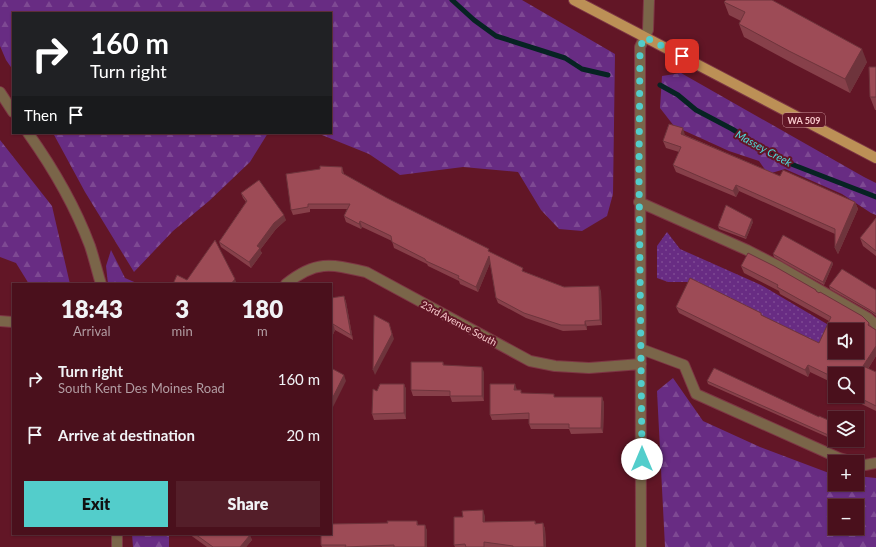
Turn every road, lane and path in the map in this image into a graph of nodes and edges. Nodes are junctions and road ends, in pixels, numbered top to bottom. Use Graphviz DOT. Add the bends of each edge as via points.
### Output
graph roads {
  1 [pos="574,0"];
  2 [pos="649,0"];
  3 [pos="645,37"];
  4 [pos="0,92"];
  5 [pos="12,110"];
  6 [pos="29,134"];
  7 [pos="876,158"];
  8 [pos="639,202"];
  9 [pos="101,283"];
  10 [pos="287,283"];
  11 [pos="0,321"];
  12 [pos="12,322"];
  13 [pos="876,325"];
  14 [pos="641,349"];
  15 [pos="641,364"];
  16 [pos="832,455"];
  17 [pos="876,463"];
  18 [pos="864,465"];
  19 [pos="117,535"];
  20 [pos="117,547"];
  21 [pos="641,547"];
  1 -- 3 [label="main road, WA 509"];
  2 -- 3 [label="street" via="648,30"];
  3 -- 7 [label="main road, WA 509"];
  3 -- 8 [label="street" via="640,47"];
  4 -- 5 [label="street"];
  6 -- 9 [label="street" via="68,196 90,246"];
  8 -- 13 [label="street" via="767,260"];
  8 -- 14 [label="street"];
  10 -- 15 [label="street, 23rd Avenue South" via="314,267 336,265 366,272 530,361 588,368"];
  11 -- 12 [label="street"];
  14 -- 15 [label="street"];
  14 -- 16 [label="street" via="684,365 696,394"];
  15 -- 21 [label="street"];
  17 -- 18 [label="street"];
  19 -- 20 [label="street"];
}
